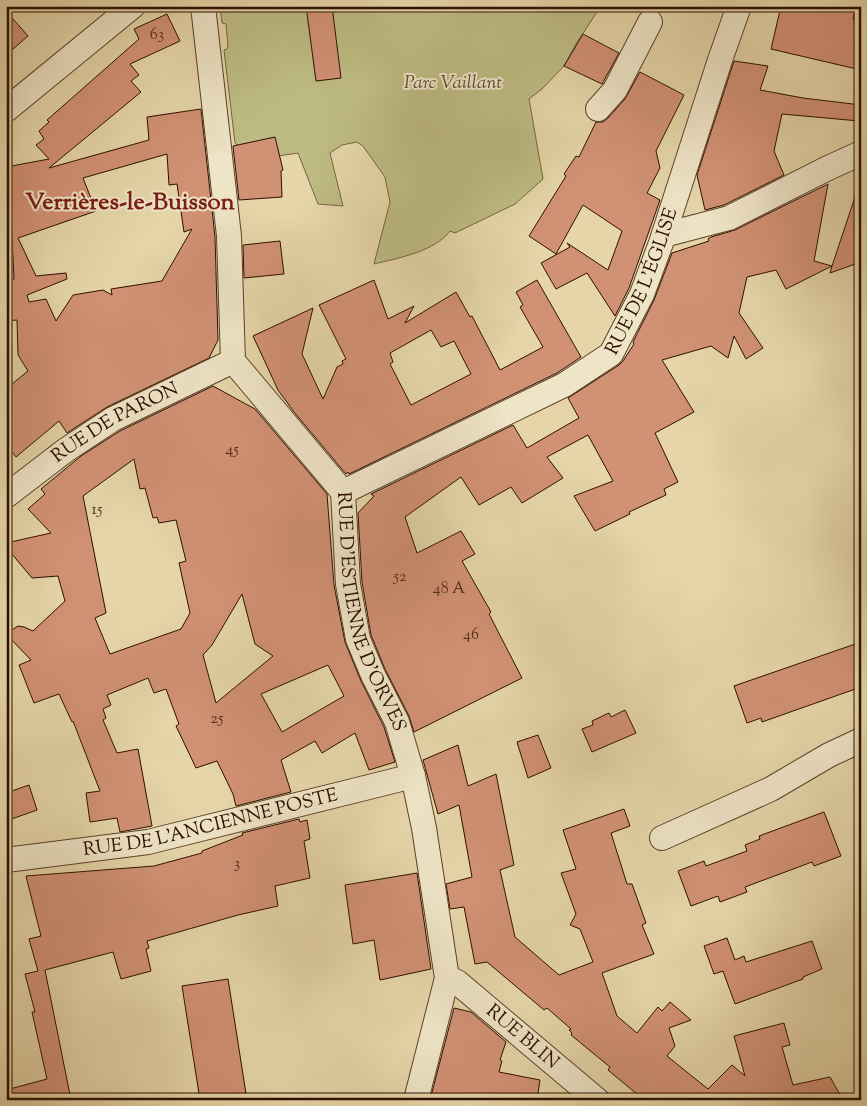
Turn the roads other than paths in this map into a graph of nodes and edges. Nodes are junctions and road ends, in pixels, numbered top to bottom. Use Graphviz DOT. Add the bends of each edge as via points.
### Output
graph roads {
  1 [pos="132,6"];
  2 [pos="203,6"];
  3 [pos="739,6"];
  4 [pos="650,22"];
  5 [pos="7,108"];
  6 [pos="598,109"];
  7 [pos="861,153"];
  8 [pos="664,235"];
  9 [pos="233,361"];
  10 [pos="11,492"];
  11 [pos="343,492"];
  12 [pos="861,740"];
  13 [pos="412,776"];
  14 [pos="662,838"];
  15 [pos="6,860"];
  16 [pos="446,978"];
  17 [pos="416,1100"];
  18 [pos="596,1100"];
  1 -- 5 [label="street"];
  2 -- 9 [label="street" via="229,236"];
  3 -- 8 [label="street, RUE DE L'ÉGLISE"];
  4 -- 6 [label="street" via="615,90"];
  7 -- 8 [label="street" via="729,218"];
  8 -- 11 [label="street, RUE DE L'ÉGLISE" via="642,294 611,354 564,385"];
  9 -- 10 [label="street, RUE DE PARON" via="113,419"];
  9 -- 11 [label="street, RUE D'ESTIENNE D'ORVES"];
  11 -- 13 [label="street, RUE D'ESTIENNE D'ORVES" via="348,584 358,639 397,722"];
  12 -- 14 [label="street" via="771,789"];
  13 -- 15 [label="street, RUE DE L'ANCIENNE POSTE" via="148,842"];
  13 -- 16 [label="street, RUE D'ESTIENNE D'ORVES" via="433,877"];
  16 -- 17 [label="street, RUE D'ESTIENNE D'ORVES"];
  16 -- 18 [label="street, RUE BLIN" via="457,982"];
}
